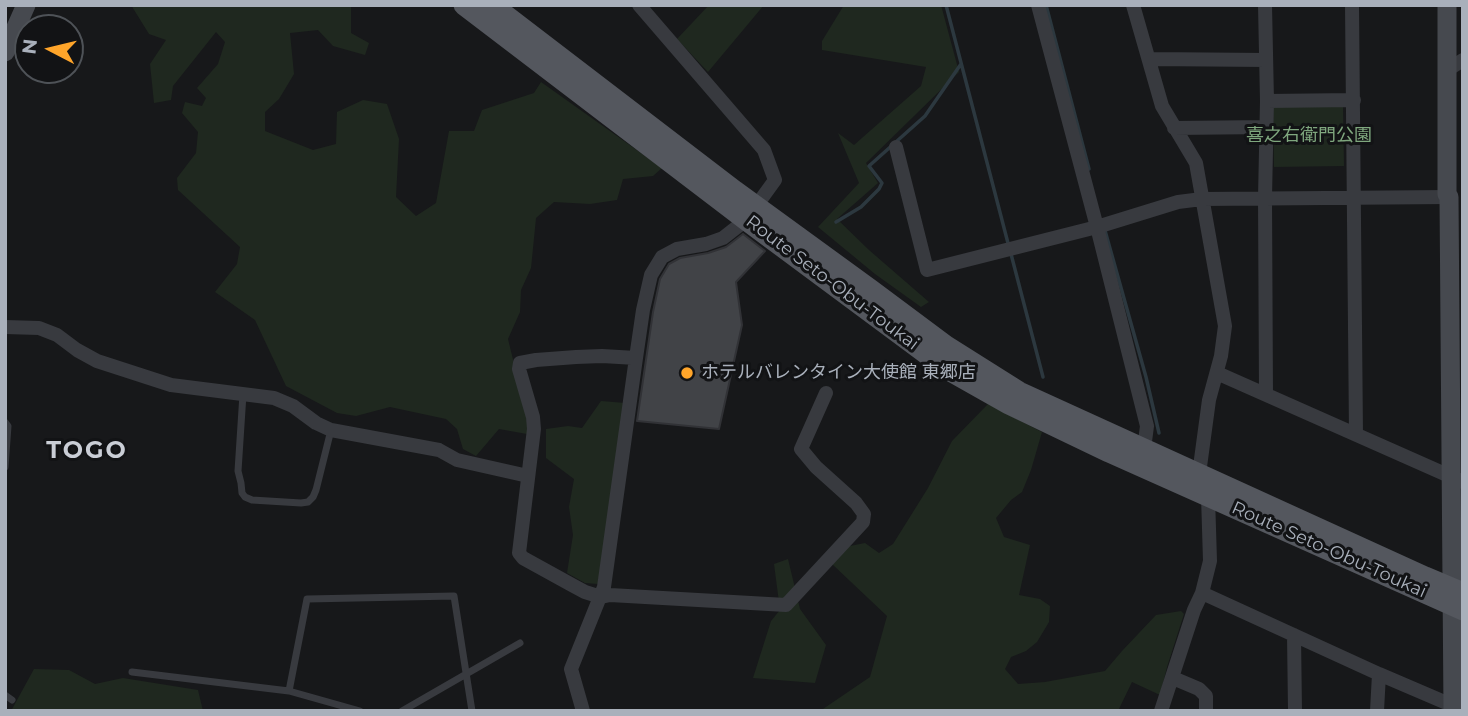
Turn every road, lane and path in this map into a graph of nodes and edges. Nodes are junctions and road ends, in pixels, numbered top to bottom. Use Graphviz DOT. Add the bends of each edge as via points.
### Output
graph roads {
  1 [pos="26,5"];
  2 [pos="464,5"];
  3 [pos="492,5"];
  4 [pos="639,5"];
  5 [pos="1038,5"];
  6 [pos="1132,5"];
  7 [pos="1265,5"];
  8 [pos="1352,5"];
  9 [pos="1447,5"];
  10 [pos="5,52"];
  11 [pos="1149,59"];
  12 [pos="1266,60"];
  13 [pos="1455,65"];
  14 [pos="1354,100"];
  15 [pos="1267,101"];
  16 [pos="1266,127"];
  17 [pos="1174,128"];
  18 [pos="896,147"];
  19 [pos="1354,197"];
  20 [pos="1449,197"];
  21 [pos="1265,198"];
  22 [pos="1202,199"];
  23 [pos="752,214"];
  24 [pos="1097,227"];
  25 [pos="5,327"];
  26 [pos="636,358"];
  27 [pos="1217,373"];
  28 [pos="826,393"];
  29 [pos="243,394"];
  30 [pos="1266,394"];
  31 [pos="5,422"];
  32 [pos="331,430"];
  33 [pos="1356,434"];
  34 [pos="1144,449"];
  35 [pos="5,467"];
  36 [pos="1199,474"];
  37 [pos="528,476"];
  38 [pos="1456,479"];
  39 [pos="1208,496"];
  40 [pos="1202,593"];
  41 [pos="601,597"];
  42 [pos="1457,599"];
  43 [pos="1294,635"];
  44 [pos="520,643"];
  45 [pos="131,671"];
  46 [pos="1379,674"];
  47 [pos="466,675"];
  48 [pos="1173,678"];
  49 [pos="289,691"];
  50 [pos="1456,709"];
  51 [pos="360,711"];
  52 [pos="402,711"];
  53 [pos="472,711"];
  54 [pos="583,711"];
  55 [pos="1161,711"];
  56 [pos="1206,711"];
  57 [pos="1295,711"];
  58 [pos="1377,711"];
  1 -- 10 [label="street"];
  2 -- 23 [label="main road, Route Seto-Obu-Toukai"];
  3 -- 23 [label="main road, Route Seto-Obu-Toukai"];
  4 -- 23 [label="street" via="764,150 775,180"];
  5 -- 24 [label="street"];
  6 -- 11 [label="street"];
  7 -- 12 [label="street"];
  8 -- 14 [label="street"];
  9 -- 13 [label="street"];
  11 -- 12 [label="street"];
  11 -- 17 [label="street" via="1162,106"];
  12 -- 15 [label="street"];
  13 -- 20 [label="street"];
  14 -- 15 [label="street"];
  14 -- 19 [label="street"];
  15 -- 16 [label="street"];
  16 -- 17 [label="street"];
  16 -- 21 [label="street"];
  17 -- 22 [label="street" via="1195,163"];
  18 -- 24 [label="street" via="927,270"];
  19 -- 20 [label="street"];
  19 -- 21 [label="street"];
  19 -- 33 [label="street"];
  20 -- 38 [label="street"];
  21 -- 22 [label="street"];
  21 -- 30 [label="street"];
  22 -- 24 [label="street"];
  22 -- 27 [label="street" via="1225,326"];
  23 -- 26 [label="street" via="723,238 662,257 651,275"];
  23 -- 34 [label="main road, Route Seto-Obu-Toukai" via="1018,392"];
  23 -- 39 [label="main road, Route Seto-Obu-Toukai" via="947,369 1009,404"];
  24 -- 34 [label="street" via="1147,426"];
  25 -- 29 [label="street" via="39,328 97,361 171,385"];
  26 -- 37 [label="street" via="576,357 520,363 534,417"];
  26 -- 41 [label="street"];
  27 -- 30 [label="street"];
  27 -- 36 [label="street"];
  28 -- 41 [label="street" via="801,449 856,503 864,514 863,522 786,605"];
  29 -- 32 [label="street" via="274,398"];
  29 -- 32 [label="lane" via="237,471 242,493 252,500 308,502 316,489"];
  30 -- 33 [label="street"];
  31 -- 35 [label="lane"];
  32 -- 37 [label="street" via="439,450 457,460"];
  33 -- 38 [label="street"];
  34 -- 36 [label="main road, Route Seto-Obu-Toukai"];
  36 -- 42 [label="main road, Route Seto-Obu-Toukai"];
  37 -- 41 [label="street" via="519,553"];
  38 -- 42 [label="street"];
  39 -- 40 [label="street" via="1210,561"];
  39 -- 42 [label="main road, Route Seto-Obu-Toukai"];
  40 -- 43 [label="street"];
  40 -- 48 [label="street"];
  41 -- 54 [label="street" via="571,669"];
  42 -- 50 [label="street"];
  43 -- 46 [label="street"];
  43 -- 57 [label="street"];
  44 -- 47 [label="lane"];
  45 -- 49 [label="lane"];
  46 -- 50 [label="street"];
  46 -- 58 [label="street"];
  47 -- 49 [label="lane" via="454,596 307,599"];
  47 -- 52 [label="lane"];
  47 -- 53 [label="lane"];
  48 -- 55 [label="street"];
  48 -- 56 [label="street" via="1206,696"];
  49 -- 51 [label="lane"];
}
